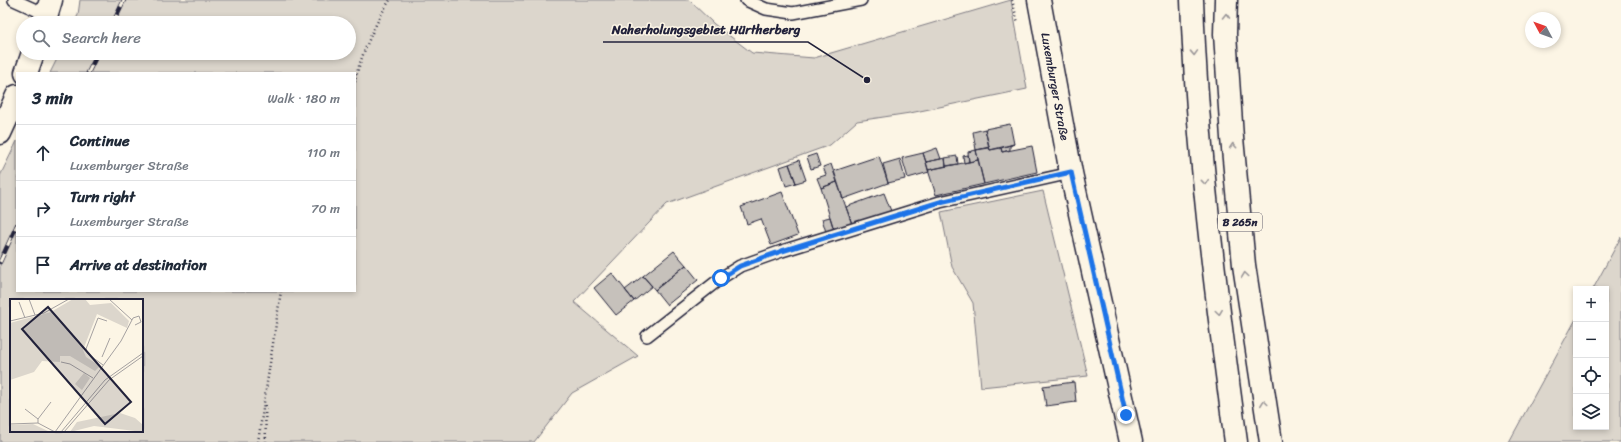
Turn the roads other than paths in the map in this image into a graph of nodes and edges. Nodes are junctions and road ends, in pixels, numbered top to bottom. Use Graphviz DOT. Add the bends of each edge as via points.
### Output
graph roads {
  1 [pos="14,0"];
  2 [pos="746,0"];
  3 [pos="861,0"];
  4 [pos="1039,0"];
  5 [pos="1192,0"];
  6 [pos="1226,0"];
  7 [pos="47,13"];
  8 [pos="31,60"];
  9 [pos="26,72"];
  10 [pos="16,98"];
  11 [pos="0,133"];
  12 [pos="1071,172"];
  13 [pos="647,336"];
  14 [pos="1131,442"];
  15 [pos="1236,442"];
  16 [pos="1270,442"];
  1 -- 7 [label="lane"];
  2 -- 3 [label="lane" via="766,9 793,13"];
  4 -- 12 [label="main road, Luxemburger Straße"];
  5 -- 15 [label="main road, B 265n, one-way" via="1194,66 1203,164 1216,292"];
  16 -- 6 [label="main road, B 265n, one-way" via="1244,265 1232,138 1225,34"];
  8 -- 9 [label="main road"];
  10 -- 11 [label="main road"];
  12 -- 13 [label="lane" via="940,202 740,266"];
  12 -- 14 [label="main road, Luxemburger Straße"];
}
